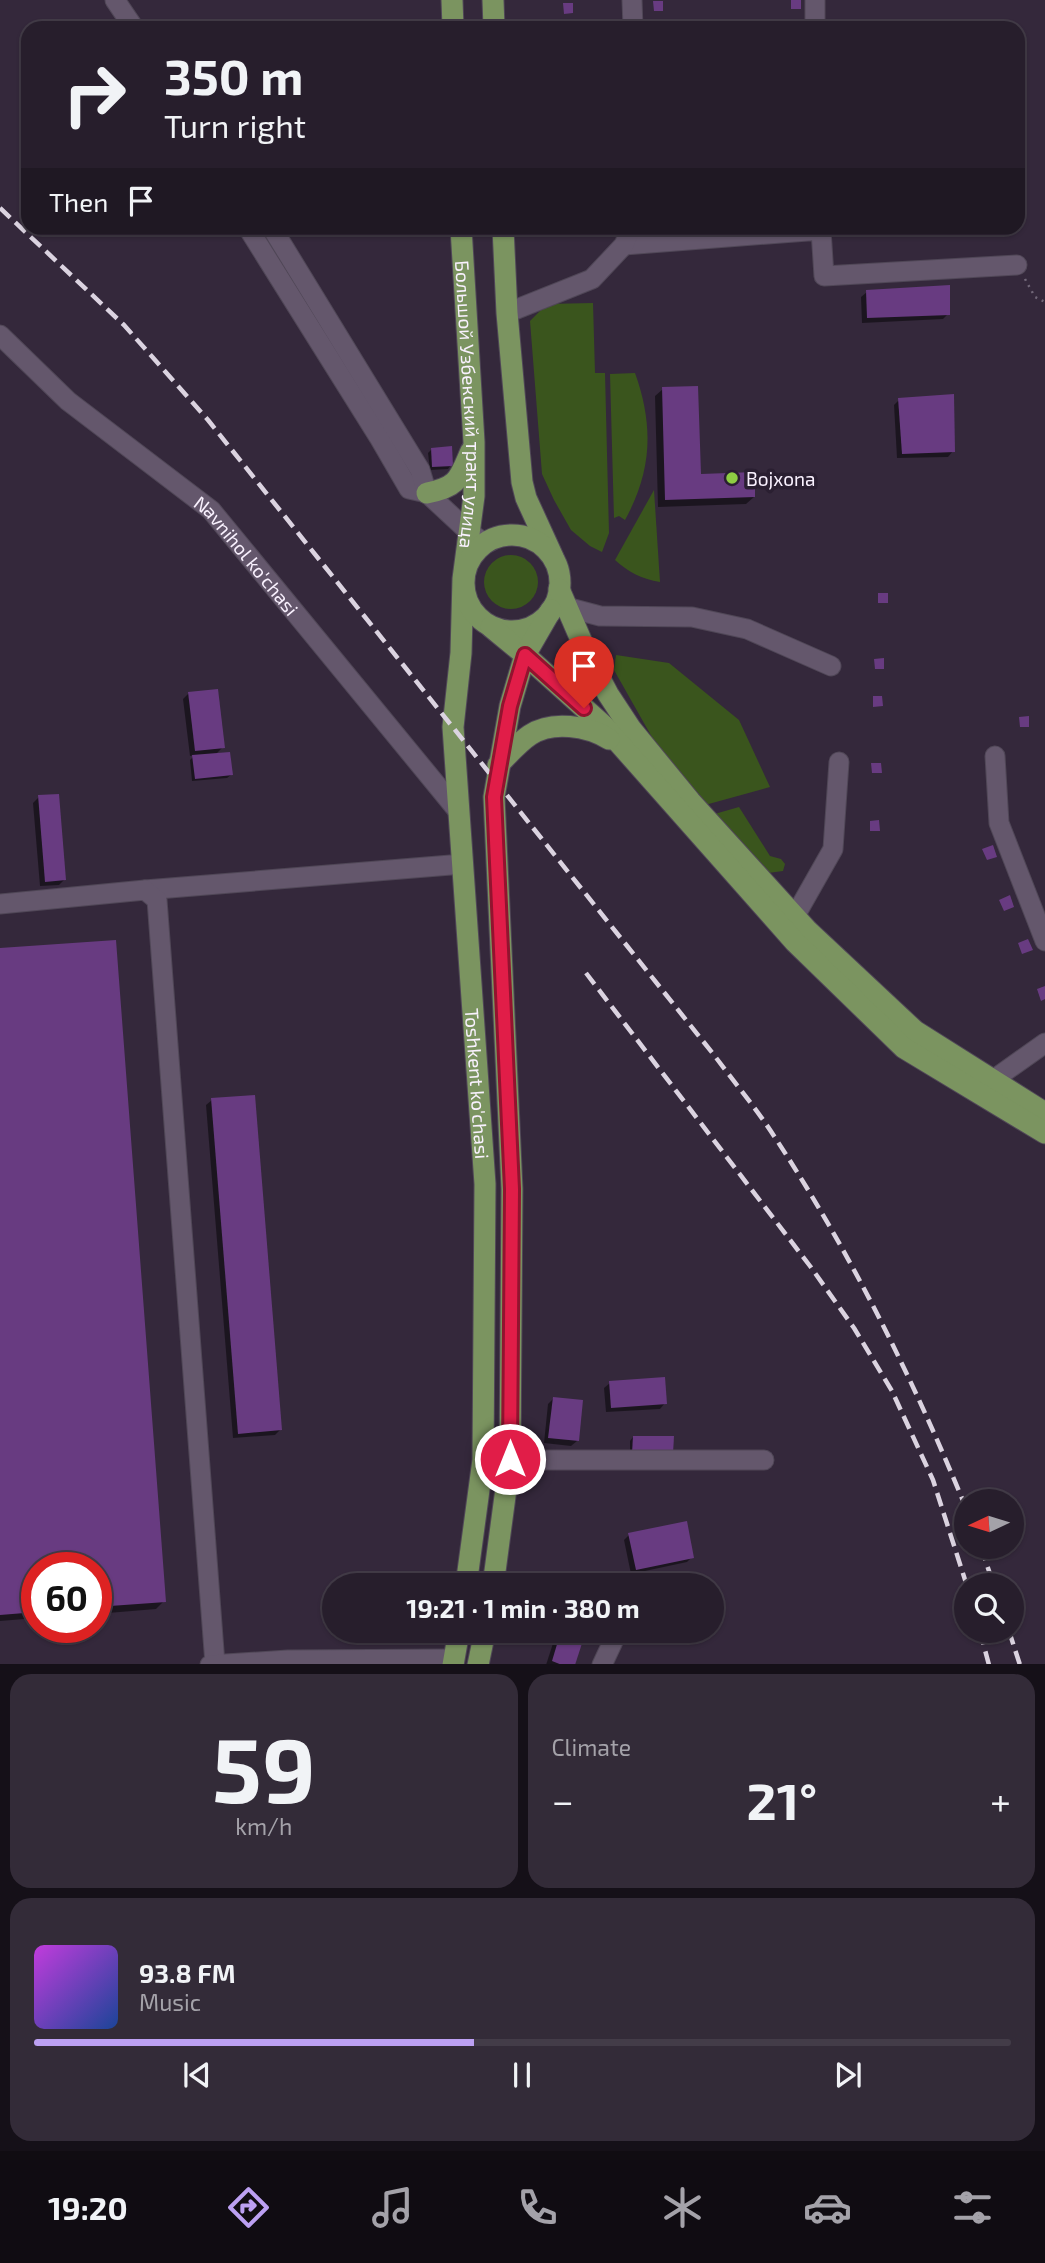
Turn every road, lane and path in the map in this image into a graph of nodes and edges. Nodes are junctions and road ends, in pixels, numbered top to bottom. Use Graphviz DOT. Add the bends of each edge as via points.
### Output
graph roads {
  1 [pos="115,0"];
  2 [pos="452,0"];
  3 [pos="493,0"];
  4 [pos="632,0"];
  5 [pos="815,0"];
  6 [pos="129,21"];
  7 [pos="453,21"];
  8 [pos="494,21"];
  9 [pos="633,21"];
  10 [pos="816,21"];
  11 [pos="252,235"];
  12 [pos="276,235"];
  13 [pos="461,235"];
  14 [pos="503,235"];
  15 [pos="656,235"];
  16 [pos="821,235"];
  17 [pos="628,236"];
  18 [pos="1017,265"];
  19 [pos="1045,302"];
  20 [pos="507,313"];
  21 [pos="0,335"];
  22 [pos="474,442"];
  23 [pos="427,493"];
  24 [pos="477,538"];
  25 [pos="553,557"];
  26 [pos="463,579"];
  27 [pos="559,602"];
  28 [pos="491,627"];
  29 [pos="525,655"];
  30 [pos="831,666"];
  31 [pos="624,748"];
  32 [pos="995,756"];
  33 [pos="839,762"];
  34 [pos="498,765"];
  35 [pos="458,811"];
  36 [pos="463,864"];
  37 [pos="145,890"];
  38 [pos="0,904"];
  39 [pos="788,921"];
  40 [pos="1045,940"];
  41 [pos="1045,1043"];
  42 [pos="993,1080"];
  43 [pos="1045,1113"];
  44 [pos="1045,1133"];
  45 [pos="510,1459"];
  46 [pos="483,1460"];
  47 [pos="764,1460"];
  48 [pos="468,1573"];
  49 [pos="495,1573"];
  50 [pos="457,1643"];
  51 [pos="482,1643"];
  52 [pos="612,1643"];
  53 [pos="288,1662"];
  54 [pos="453,1662"];
  55 [pos="210,1664"];
  56 [pos="215,1664"];
  57 [pos="478,1664"];
  58 [pos="603,1664"];
  1 -- 6 [label="street"];
  2 -- 7 [label="main road"];
  3 -- 8 [label="main road"];
  4 -- 9 [label="street"];
  5 -- 10 [label="street"];
  11 -- 23 [label="street" via="409,489"];
  12 -- 23 [label="street" via="420,470"];
  13 -- 22 [label="main road, Большой Узбекский тракт улица"];
  14 -- 20 [label="main road"];
  15 -- 17 [label="street"];
  16 -- 18 [label="street" via="824,276"];
  17 -- 20 [label="street" via="592,279"];
  18 -- 19 [label="path" via="1035,298"];
  20 -- 25 [label="main road" via="526,498"];
  21 -- 35 [label="street, Navnihol ko'chasi" via="68,401 211,510"];
  22 -- 23 [label="main road" via="458,480"];
  22 -- 24 [label="main road, Большой Узбекский тракт улица"];
  23 -- 24 [label="street"];
  24 -- 25 [label="main road" via="529,537"];
  24 -- 26 [label="main road"];
  25 -- 27 [label="main road"];
  26 -- 28 [label="main road" via="467,602"];
  26 -- 35 [label="main road, Toshkent ko'chasi" via="453,727"];
  27 -- 28 [label="main road" via="531,627 504,631"];
  27 -- 29 [label="main road, Toshkent ko'chasi"];
  27 -- 30 [label="street" via="600,616 692,617 747,629"];
  27 -- 39 [label="main road" via="631,729"];
  28 -- 29 [label="main road"];
  29 -- 31 [label="main road"];
  29 -- 34 [label="main road, Toshkent ko'chasi"];
  31 -- 34 [label="main road" via="582,727 552,728 528,736"];
  31 -- 39 [label="main road"];
  32 -- 40 [label="street" via="999,823"];
  33 -- 39 [label="street" via="833,849"];
  34 -- 45 [label="main road, Toshkent ko'chasi" via="494,797 512,1189"];
  35 -- 36 [label="main road, Toshkent ko'chasi"];
  36 -- 37 [label="street"];
  36 -- 46 [label="main road, Toshkent ko'chasi" via="485,1184"];
  37 -- 38 [label="street"];
  37 -- 56 [label="street" via="157,900"];
  39 -- 42 [label="main road" via="915,1031"];
  39 -- 44 [label="main road" via="904,1048"];
  41 -- 42 [label="street"];
  42 -- 43 [label="main road"];
  45 -- 46 [label="street"];
  45 -- 47 [label="street"];
  45 -- 49 [label="main road, Toshkent ko'chasi"];
  46 -- 48 [label="main road, Toshkent ko'chasi"];
  50 -- 54 [label="main road"];
  51 -- 57 [label="main road"];
  52 -- 58 [label="street"];
  53 -- 54 [label="street"];
  53 -- 56 [label="street"];
  55 -- 56 [label="street"];
}
